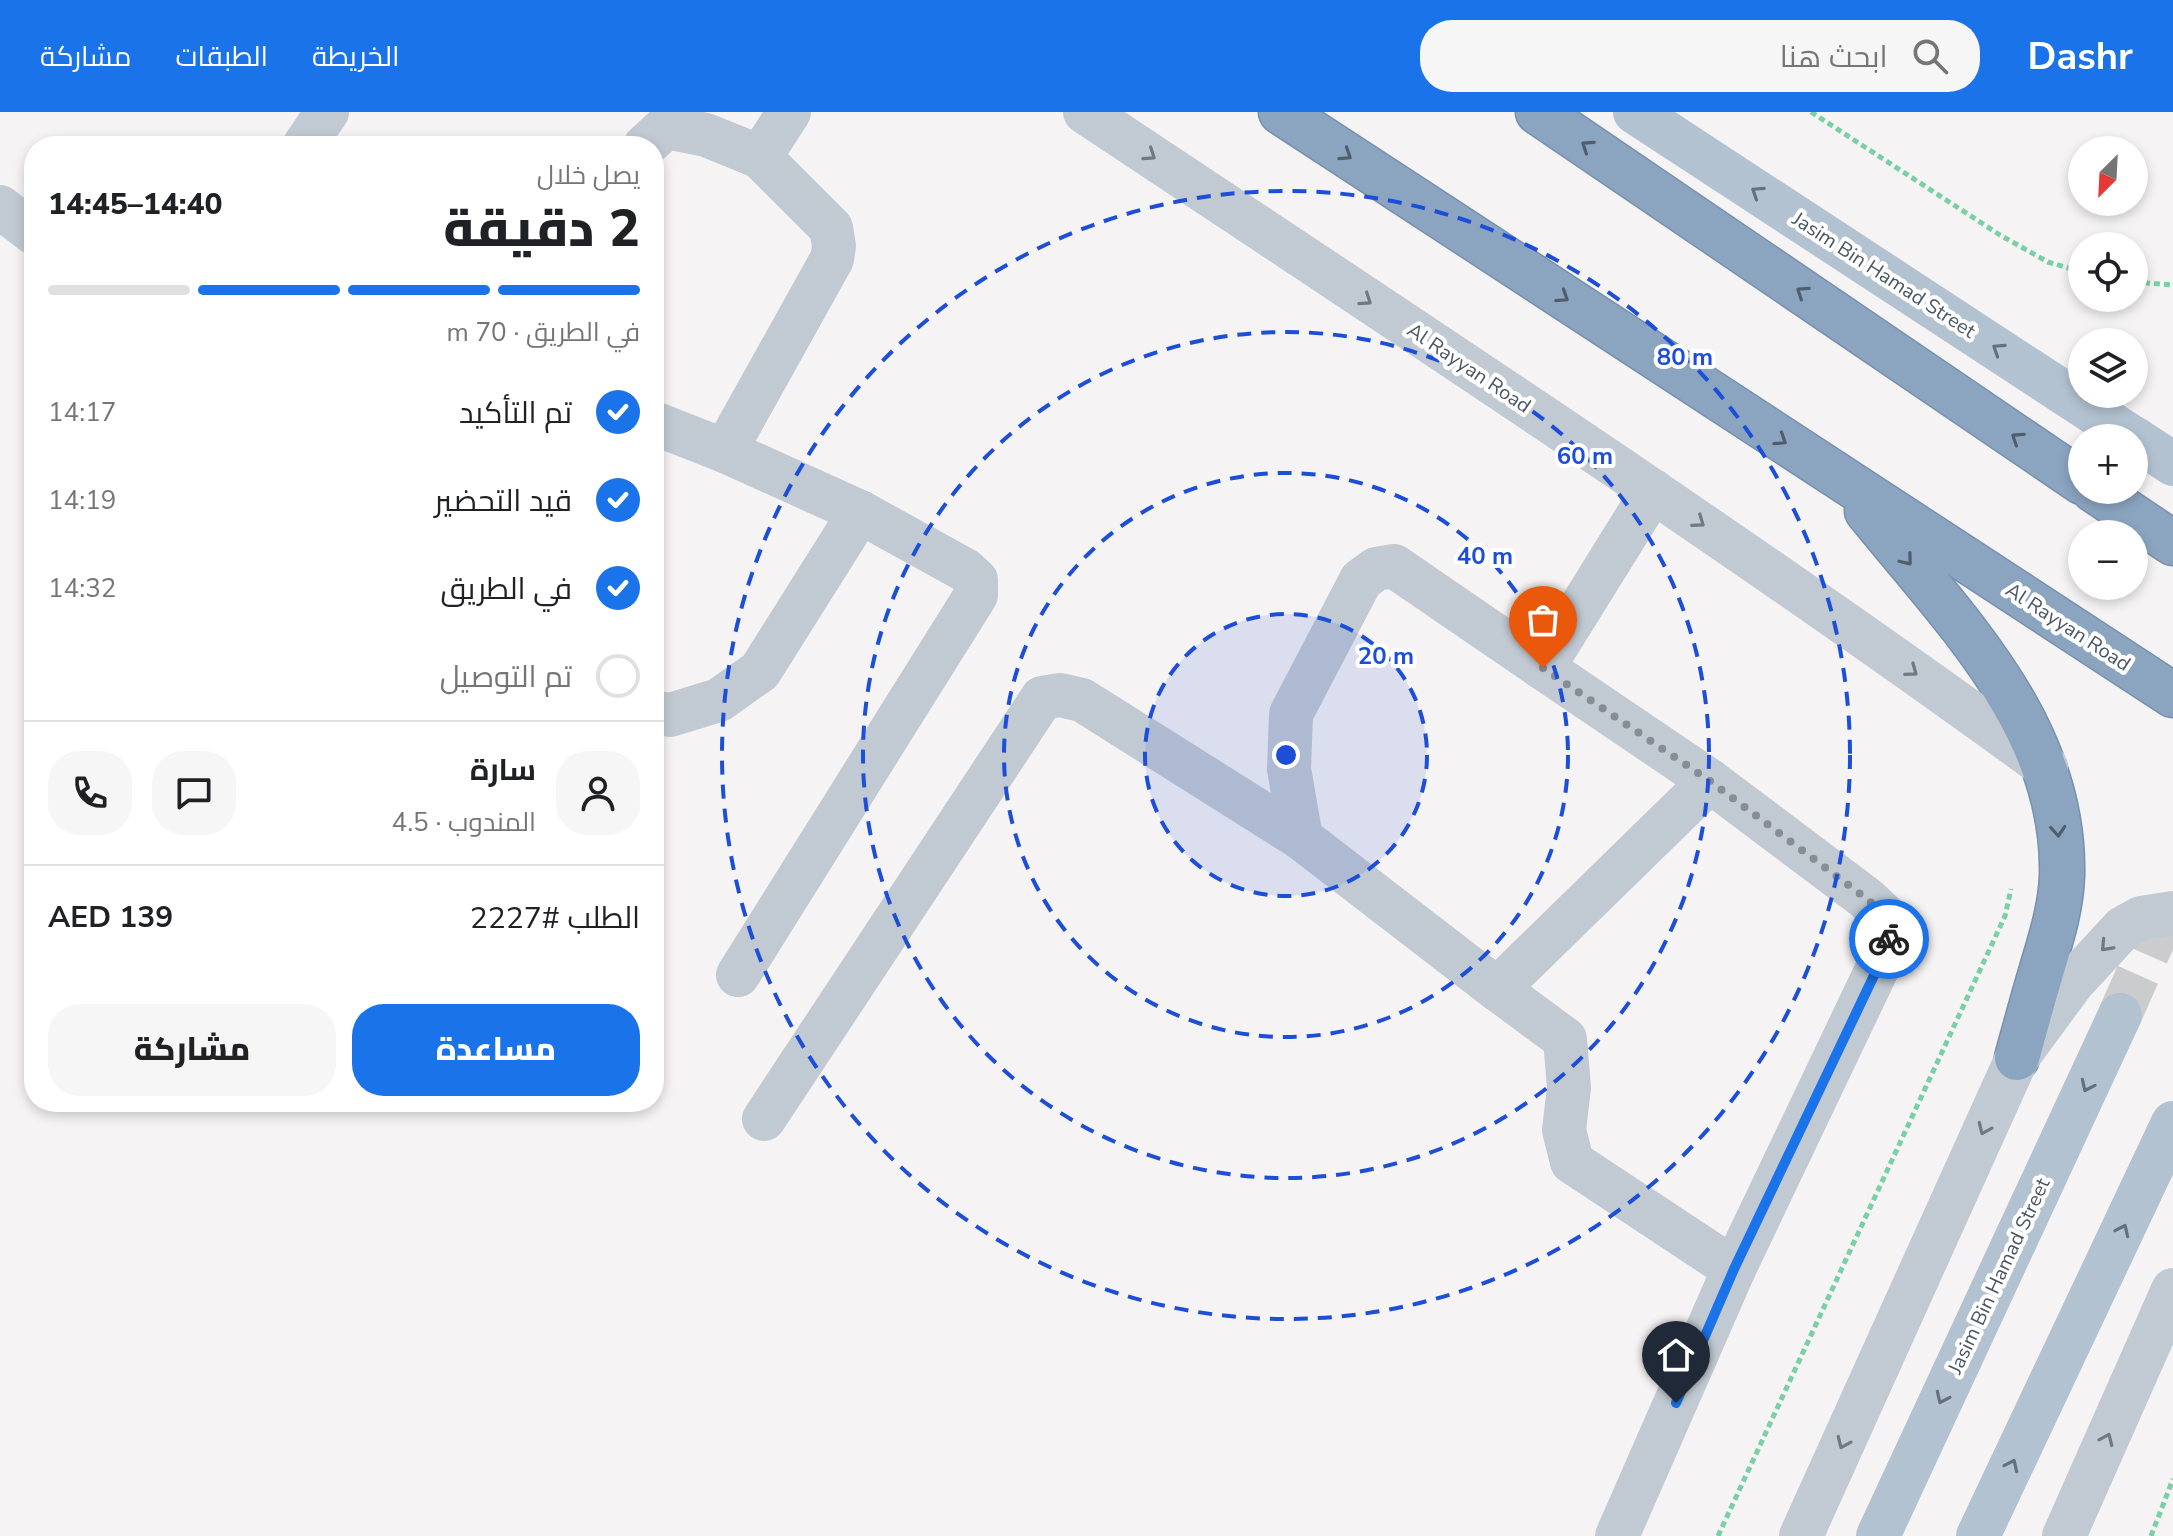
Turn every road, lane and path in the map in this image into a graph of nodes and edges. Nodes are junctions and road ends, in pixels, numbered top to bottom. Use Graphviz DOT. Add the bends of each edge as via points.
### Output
graph roads {
  1 [pos="327,112"];
  2 [pos="789,112"];
  3 [pos="1085,112"];
  4 [pos="1281,112"];
  5 [pos="1538,112"];
  6 [pos="1635,112"];
  7 [pos="1811,112"];
  8 [pos="311,136"];
  9 [pos="656,136"];
  10 [pos="760,157"];
  11 [pos="0,207"];
  12 [pos="24,225"];
  13 [pos="2068,268"];
  14 [pos="2148,283"];
  15 [pos="2173,285"];
  16 [pos="2113,424"];
  17 [pos="664,427"];
  18 [pos="2148,447"];
  19 [pos="725,451"];
  20 [pos="2173,464"];
  21 [pos="2068,472"];
  22 [pos="1840,478"];
  23 [pos="1653,491"];
  24 [pos="2115,504"];
  25 [pos="860,512"];
  26 [pos="2173,543"];
  27 [pos="1543,668"];
  28 [pos="2173,695"];
  29 [pos="664,714"];
  30 [pos="2046,767"];
  31 [pos="1710,781"];
  32 [pos="1301,838"];
  33 [pos="2014,874"];
  34 [pos="2173,913"];
  35 [pos="738,975"];
  36 [pos="1497,989"];
  37 [pos="2120,1015"];
  38 [pos="2017,1058"];
  39 [pos="764,1119"];
  40 [pos="2173,1123"];
  41 [pos="1734,1269"];
  42 [pos="2173,1290"];
  43 [pos="2173,1479"];
  44 [pos="1617,1536"];
  45 [pos="1718,1536"];
  46 [pos="1801,1536"];
  47 [pos="1878,1536"];
  48 [pos="1978,1536"];
  49 [pos="2064,1536"];
  50 [pos="2151,1536"];
  1 -- 8 [label="street"];
  2 -- 10 [label="street"];
  3 -- 23 [label="street, Al Rayyan Road, one-way"];
  4 -- 22 [label="highway, Al Rayyan Road, one-way"];
  21 -- 5 [label="highway, one-way"];
  16 -- 6 [label="main road, Jasim Bin Hamad Street, one-way"];
  7 -- 13 [label="path" via="2000,235"];
  9 -- 10 [label="street" via="666,127 706,135"];
  10 -- 19 [label="street" via="831,228 834,246 832,259"];
  11 -- 12 [label="street"];
  14 -- 15 [label="path"];
  17 -- 19 [label="street"];
  18 -- 20 [label="main road, Jasim Bin Hamad Street"];
  19 -- 25 [label="street"];
  22 -- 28 [label="highway, Al Rayyan Road"];
  22 -- 30 [label="highway, one-way" via="1984,655 2018,707"];
  23 -- 27 [label="street"];
  23 -- 30 [label="street, Al Rayyan Road, one-way"];
  24 -- 26 [label="highway"];
  25 -- 29 [label="street" via="760,671 719,700"];
  25 -- 35 [label="street" via="965,570 976,580 976,595"];
  27 -- 31 [label="street"];
  27 -- 32 [label="street" via="1394,566 1376,569 1361,580 1291,714 1289,769"];
  30 -- 38 [label="highway, one-way" via="2056,804 2062,875 2058,914"];
  31 -- 36 [label="street"];
  31 -- 41 [label="street" via="1888,919 1889,944"];
  32 -- 36 [label="street"];
  32 -- 39 [label="street" via="1082,700 1042,698"];
  33 -- 45 [label="path" via="2005,916"];
  34 -- 38 [label="street, one-way" via="2141,918 2123,928 2073,982"];
  36 -- 41 [label="street" via="1565,1039 1569,1088 1564,1130 1572,1162"];
  37 -- 47 [label="main road, Jasim Bin Hamad Street, one-way"];
  38 -- 46 [label="street, one-way"];
  48 -- 40 [label="main road, one-way"];
  41 -- 44 [label="street"];
  49 -- 42 [label="street, one-way"];
  43 -- 50 [label="path"];
}
